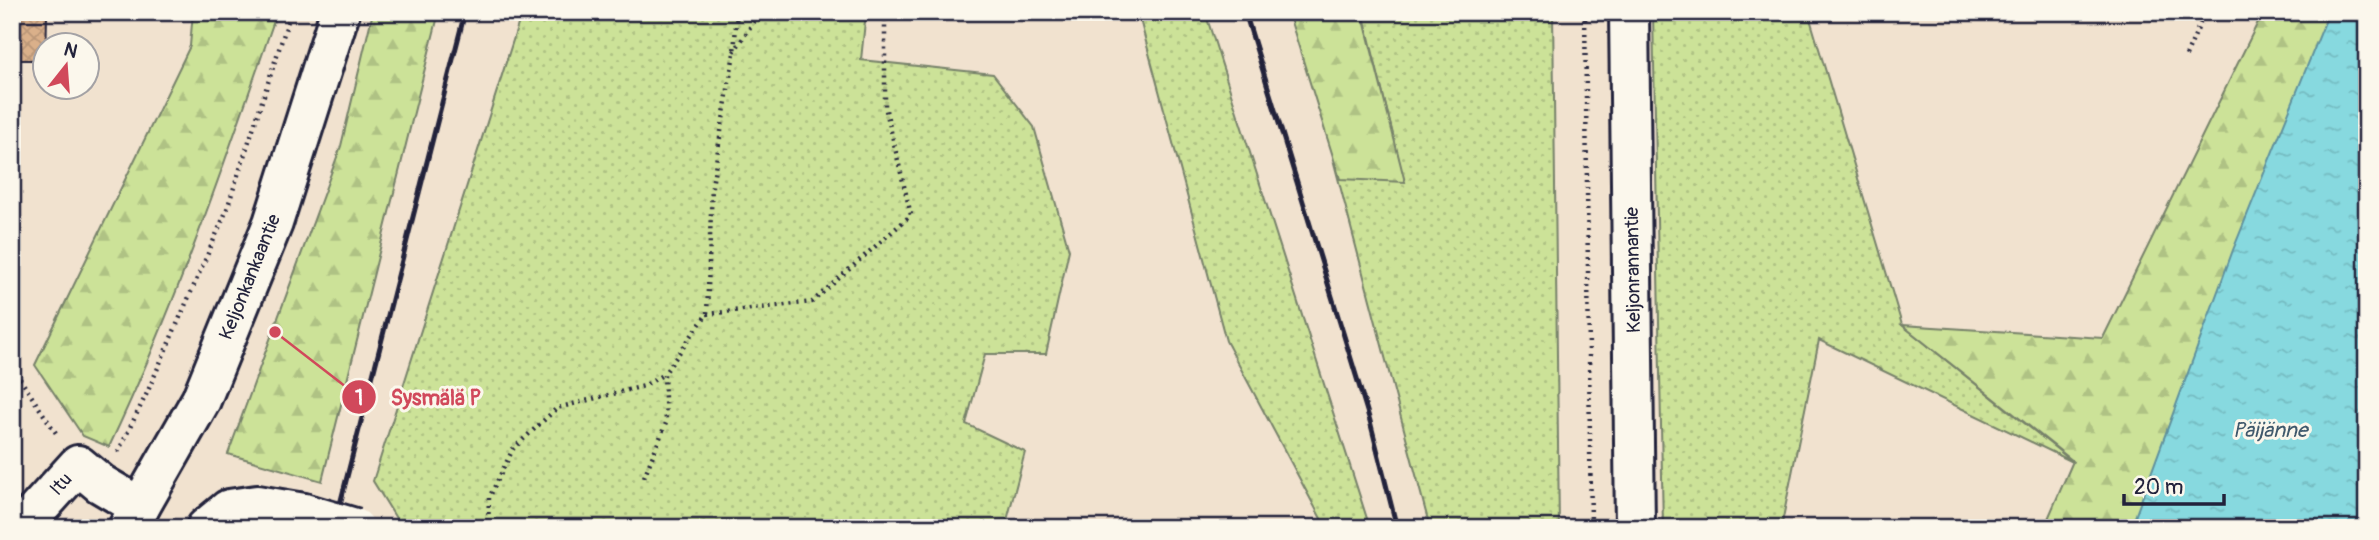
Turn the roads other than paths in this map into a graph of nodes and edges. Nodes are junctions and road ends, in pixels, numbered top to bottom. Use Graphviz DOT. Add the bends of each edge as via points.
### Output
graph roads {
  1 [pos="341,12"];
  2 [pos="1629,12"];
  3 [pos="134,517"];
  4 [pos="21,528"];
  5 [pos="206,528"];
  6 [pos="355,528"];
  7 [pos="1636,528"];
  1 -- 3 [label="street, Keljonkankaantie" via="268,236 201,400"];
  2 -- 7 [label="street, Keljonrannantie"];
  3 -- 4 [label="street, Itu" via="90,475"];
  5 -- 6 [label="street, bridge" via="229,509 257,505"];
}
